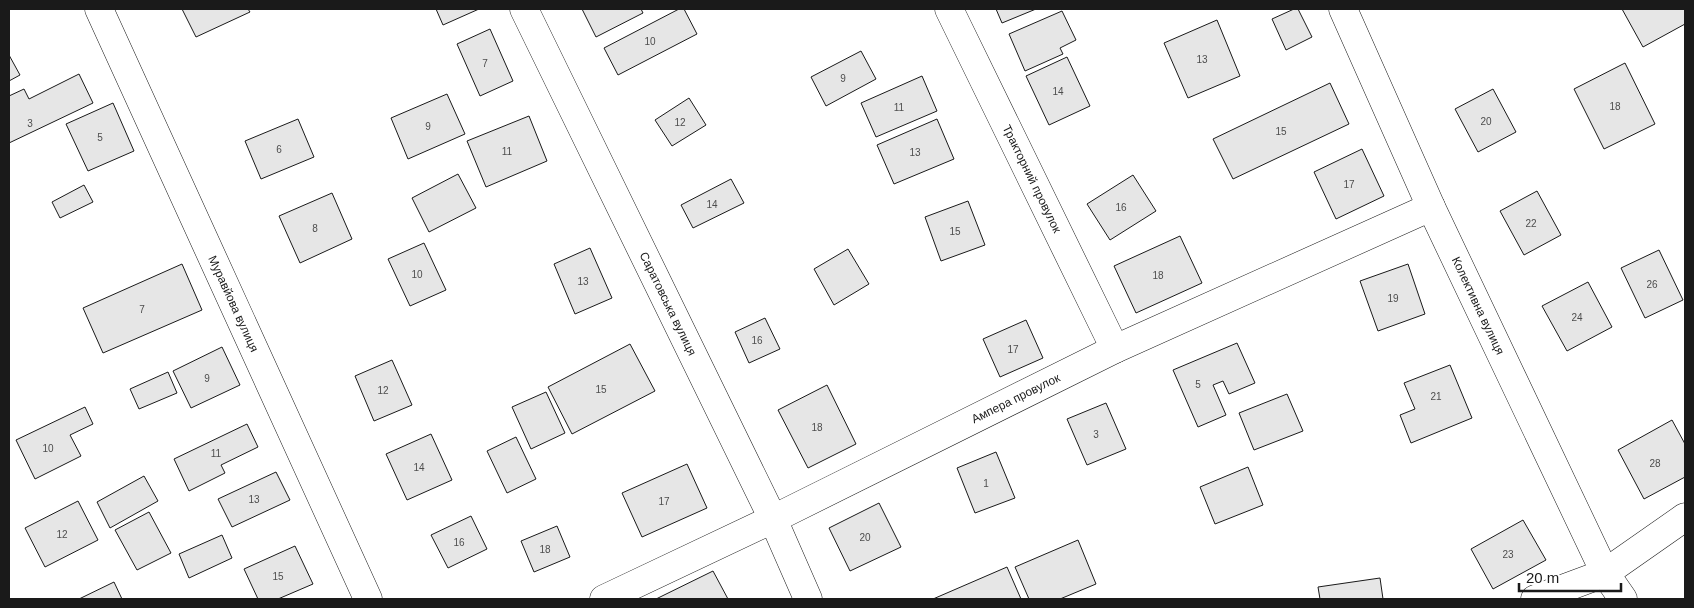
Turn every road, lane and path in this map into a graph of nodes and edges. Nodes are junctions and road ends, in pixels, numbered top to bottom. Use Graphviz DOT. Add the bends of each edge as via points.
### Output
graph roads {
  1 [pos="99,9"];
  2 [pos="524,9"];
  3 [pos="949,9"];
  4 [pos="1343,9"];
  5 [pos="1431,207"];
  6 [pos="1115,349"];
  7 [pos="1685,517"];
  8 [pos="773,519"];
  9 [pos="1605,573"];
  10 [pos="368,599"];
  11 [pos="604,599"];
  12 [pos="808,599"];
  13 [pos="1535,599"];
  14 [pos="1623,599"];
  1 -- 10 [label="street, Муравйова вулиця"];
  2 -- 8 [label="street, Саратовська вулиця"];
  3 -- 6 [label="street, Тракторний провулок"];
  4 -- 5 [label="street, Колективна вулиця"];
  5 -- 6 [label="street, Ампера провулок"];
  5 -- 9 [label="street, Колективна вулиця"];
  6 -- 8 [label="street, Ампера провулок"];
  7 -- 9 [label="street"];
  8 -- 11 [label="street, Ампера провулок"];
  8 -- 12 [label="street, Саратовська вулиця"];
  9 -- 13 [label="street"];
  9 -- 14 [label="street, Колективна вулиця"];
}
